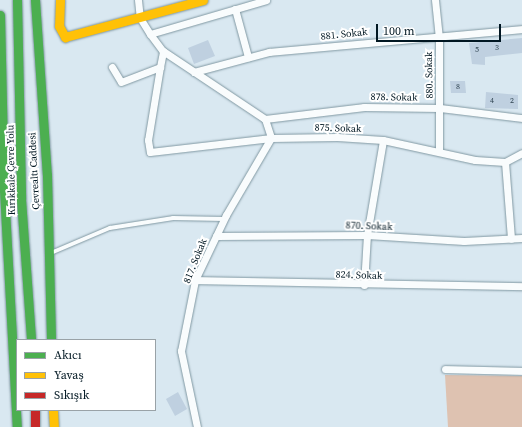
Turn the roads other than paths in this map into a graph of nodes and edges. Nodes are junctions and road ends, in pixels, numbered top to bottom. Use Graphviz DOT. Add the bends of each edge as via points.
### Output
graph roads {
  1 [pos="17,0"];
  2 [pos="34,0"];
  3 [pos="60,0"];
  4 [pos="138,0"];
  5 [pos="203,0"];
  6 [pos="266,0"];
  7 [pos="435,0"];
  8 [pos="235,9"];
  9 [pos="0,15"];
  10 [pos="140,18"];
  11 [pos="522,29"];
  12 [pos="150,34"];
  13 [pos="439,37"];
  14 [pos="162,51"];
  15 [pos="248,57"];
  16 [pos="112,67"];
  17 [pos="160,67"];
  18 [pos="194,72"];
  19 [pos="440,108"];
  20 [pos="522,118"];
  21 [pos="265,119"];
  22 [pos="271,138"];
  23 [pos="383,140"];
  24 [pos="439,151"];
  25 [pos="522,153"];
  26 [pos="505,162"];
  27 [pos="224,219"];
  28 [pos="367,235"];
  29 [pos="216,236"];
  30 [pos="522,238"];
  31 [pos="511,239"];
  32 [pos="49,254"];
  33 [pos="195,280"];
  34 [pos="364,285"];
  35 [pos="522,286"];
  36 [pos="31,339"];
  37 [pos="51,339"];
  38 [pos="445,369"];
  39 [pos="522,371"];
  40 [pos="16,409"];
  41 [pos="16,411"];
  42 [pos="35,411"];
  43 [pos="53,411"];
  44 [pos="17,427"];
  45 [pos="35,427"];
  46 [pos="54,427"];
  47 [pos="197,427"];
  1 -- 36 [label="main road, Kırıkkale Çevre Yolu" via="21,199"];
  2 -- 32 [label="main road, Çevrealtı Caddesi"];
  3 -- 10 [label="main road" via="59,26 65,37"];
  4 -- 10 [label="street"];
  5 -- 10 [label="main road"];
  6 -- 8 [label="street"];
  7 -- 13 [label="street, 880. Sokak"];
  8 -- 12 [label="street"];
  8 -- 15 [label="street"];
  9 -- 40 [label="main road, Kırıkkale Çevre Yolu" via="4,190"];
  10 -- 12 [label="street"];
  11 -- 13 [label="street, 881. Sokak"];
  12 -- 14 [label="street"];
  13 -- 15 [label="street, 881. Sokak"];
  13 -- 19 [label="street, 880. Sokak"];
  14 -- 17 [label="street"];
  14 -- 18 [label="street"];
  15 -- 18 [label="street, 881. Sokak"];
  16 -- 17 [label="street" via="121,82"];
  17 -- 22 [label="street, 875. Sokak" via="148,140 150,152"];
  18 -- 21 [label="street"];
  19 -- 20 [label="street, 878. Sokak"];
  19 -- 21 [label="street, 878. Sokak" via="364,107"];
  19 -- 24 [label="street, 880. Sokak"];
  21 -- 22 [label="street"];
  22 -- 23 [label="street, 875. Sokak"];
  22 -- 27 [label="street, 817. Sokak"];
  23 -- 24 [label="street, 875. Sokak"];
  23 -- 28 [label="street"];
  24 -- 26 [label="street, 875. Sokak" via="475,160"];
  25 -- 26 [label="street"];
  26 -- 31 [label="street"];
  27 -- 29 [label="street, 817. Sokak"];
  27 -- 32 [label="lane" via="174,218 110,228"];
  28 -- 29 [label="street, 870. Sokak"];
  28 -- 31 [label="street, 870. Sokak"];
  28 -- 34 [label="street"];
  29 -- 33 [label="street, 817. Sokak"];
  30 -- 31 [label="street, 870. Sokak"];
  32 -- 37 [label="main road, Çevrealtı Caddesi"];
  33 -- 34 [label="street, 824. Sokak"];
  33 -- 47 [label="street, 817. Sokak" via="182,350"];
  34 -- 35 [label="street, 824. Sokak"];
  38 -- 39 [label="street"];
  41 -- 44 [label="main road, Kırıkkale Çevre Yolu"];
  42 -- 45 [label="main road"];
  43 -- 46 [label="main road"];
}
